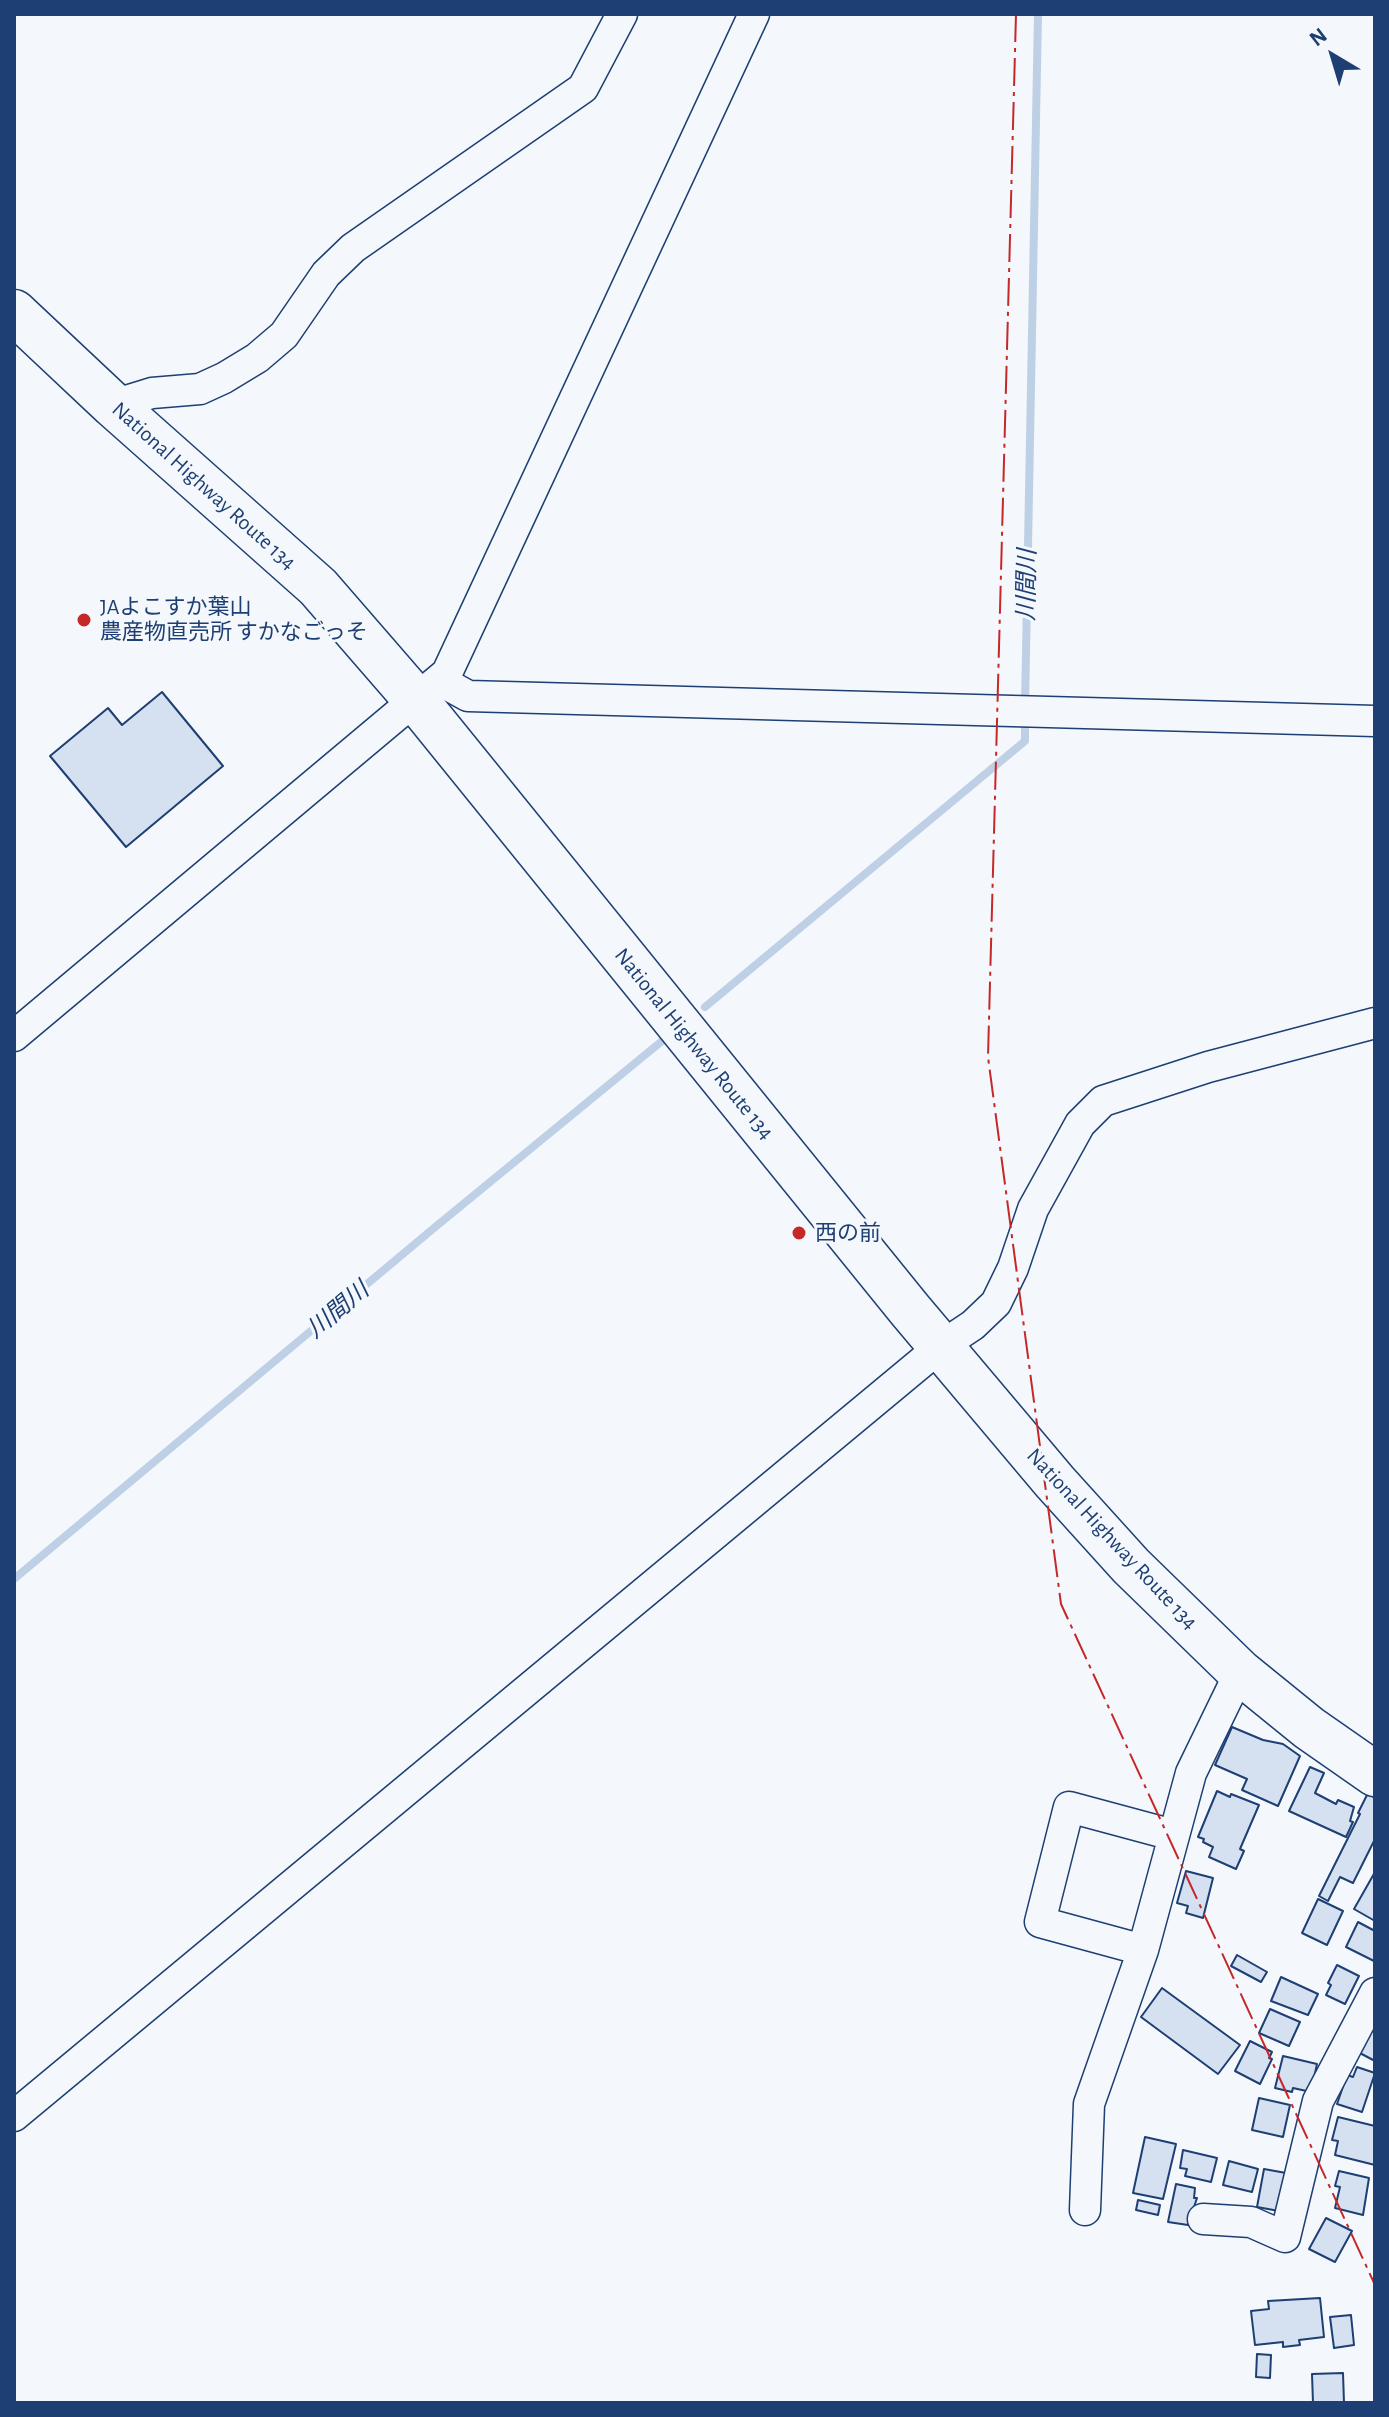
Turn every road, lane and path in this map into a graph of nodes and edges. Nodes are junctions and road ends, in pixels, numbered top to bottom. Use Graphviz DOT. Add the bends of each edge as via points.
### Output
graph roads {
  1 [pos="622,14"];
  2 [pos="754,14"];
  3 [pos="14,312"];
  4 [pos="113,405"];
  5 [pos="428,690"];
  6 [pos="1375,721"];
  7 [pos="1375,1023"];
  8 [pos="14,1036"];
  9 [pos="940,1347"];
  10 [pos="1240,1672"];
  11 [pos="1375,1774"];
  12 [pos="1173,1835"];
  13 [pos="1143,1950"];
  14 [pos="1375,1993"];
  15 [pos="14,2116"];
  16 [pos="1085,2210"];
  17 [pos="1203,2219"];
  1 -- 4 [label="street" via="583,88 353,248 326,274 284,335 257,358 200,389 152,393"];
  2 -- 5 [label="street" via="447,673"];
  3 -- 4 [label="highway, National Highway Route 134"];
  4 -- 5 [label="highway, National Highway Route 134"];
  5 -- 6 [label="street" via="468,696"];
  5 -- 8 [label="street"];
  5 -- 9 [label="highway, National Highway Route 134"];
  7 -- 9 [label="street" via="1103,1101 1080,1124 1033,1209 996,1303"];
  9 -- 10 [label="highway, National Highway Route 134" via="1131,1566"];
  9 -- 15 [label="street"];
  10 -- 11 [label="highway, National Highway Route 134"];
  10 -- 12 [label="street" via="1191,1773"];
  12 -- 13 [label="street"];
  12 -- 13 [label="street" via="1069,1807 1040,1922"];
  13 -- 16 [label="street" via="1089,2104"];
  14 -- 17 [label="street" via="1317,2104 1285,2237 1251,2222"];
}
